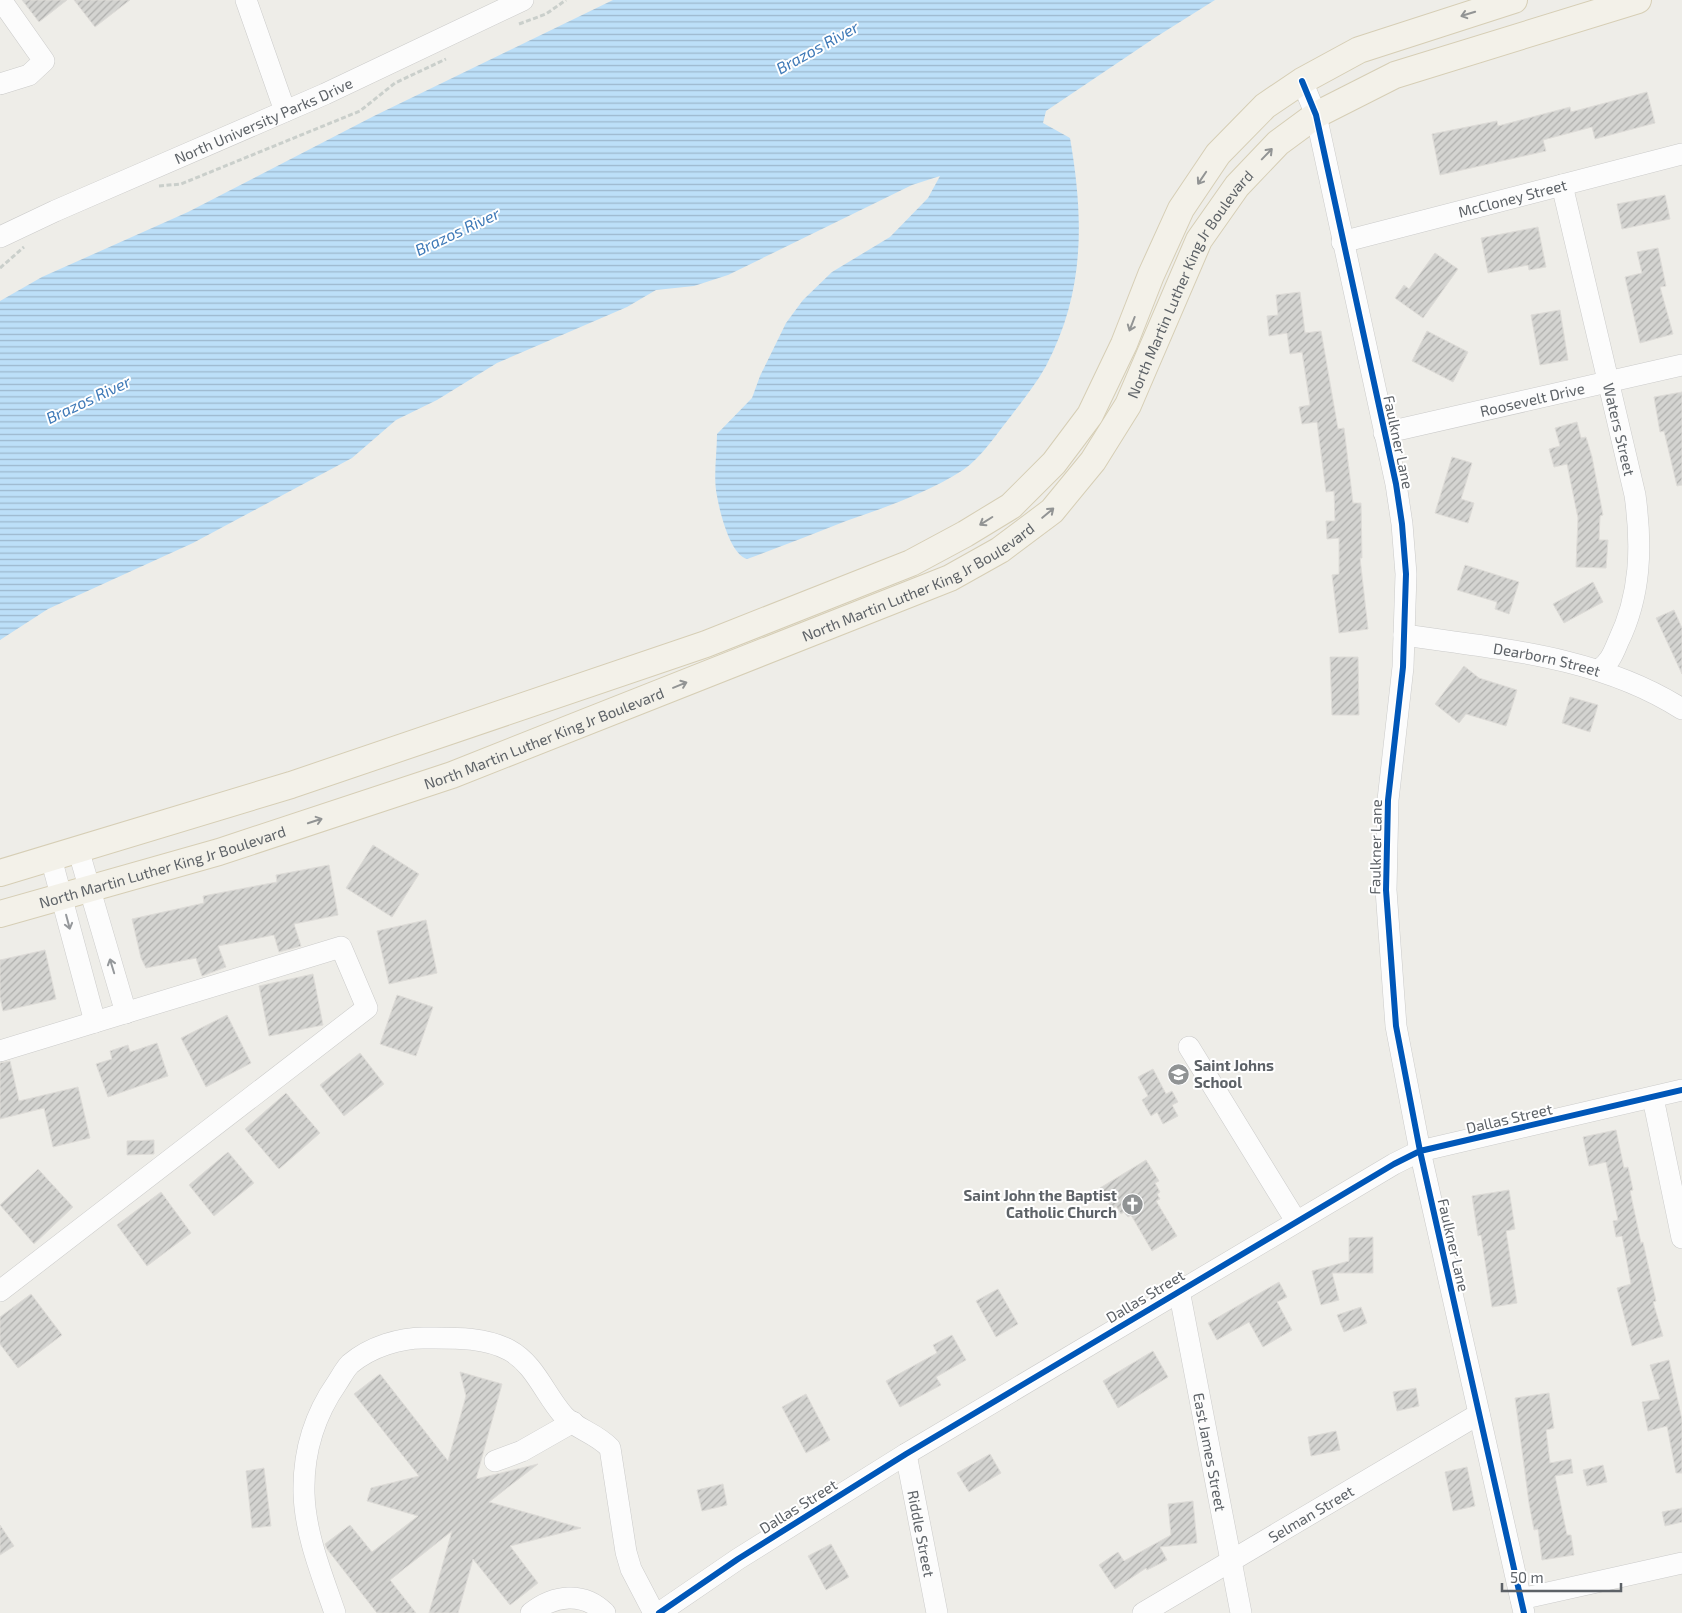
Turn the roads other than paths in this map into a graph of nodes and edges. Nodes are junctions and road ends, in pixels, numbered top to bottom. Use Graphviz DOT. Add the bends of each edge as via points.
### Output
graph roads {
  1 [pos="1,0"];
  2 [pos="246,0"];
  3 [pos="523,0"];
  4 [pos="1514,0"];
  5 [pos="1638,0"];
  6 [pos="1302,80"];
  7 [pos="0,84"];
  8 [pos="285,111"];
  9 [pos="1316,115"];
  10 [pos="1682,154"];
  11 [pos="1562,184"];
  12 [pos="0,237"];
  13 [pos="1342,242"];
  14 [pos="1682,365"];
  15 [pos="1608,382"];
  16 [pos="1384,433"];
  17 [pos="1404,635"];
  18 [pos="1599,670"];
  19 [pos="1682,709"];
  20 [pos="78,850"];
  21 [pos="51,858"];
  22 [pos="0,873"];
  23 [pos="89,889"];
  24 [pos="61,897"];
  25 [pos="0,914"];
  26 [pos="126,1012"];
  27 [pos="95,1022"];
  28 [pos="1189,1047"];
  29 [pos="0,1051"];
  30 [pos="1682,1090"];
  31 [pos="1653,1098"];
  32 [pos="1420,1151"];
  33 [pos="1296,1221"];
  34 [pos="1682,1238"];
  35 [pos="0,1290"];
  36 [pos="1179,1290"];
  37 [pos="1479,1414"];
  38 [pos="573,1422"];
  39 [pos="906,1454"];
  40 [pos="495,1461"];
  41 [pos="1230,1560"];
  42 [pos="1682,1563"];
  43 [pos="1522,1606"];
  44 [pos="335,1613"];
  45 [pos="531,1613"];
  46 [pos="604,1613"];
  47 [pos="654,1613"];
  48 [pos="658,1613"];
  49 [pos="937,1613"];
  50 [pos="1143,1613"];
  51 [pos="1240,1613"];
  1 -- 7 [label="street" via="44,61 29,75"];
  2 -- 8 [label="street"];
  3 -- 8 [label="street, North University Parks Drive"];
  4 -- 6 [label="main road, North Martin Luther King Jr Boulevard, one-way" via="1359,50"];
  5 -- 9 [label="main road, North Martin Luther King Jr Boulevard" via="1395,75"];
  6 -- 9 [label="street, Faulkner Lane"];
  6 -- 20 [label="main road, North Martin Luther King Jr Boulevard, one-way" via="1265,106 1218,154 1181,209 1124,344 1090,414 1054,463 1011,506 911,563 706,644 291,785"];
  8 -- 12 [label="street, North University Parks Drive"];
  9 -- 13 [label="street, Faulkner Lane"];
  23 -- 9 [label="main road, North Martin Luther King Jr Boulevard, one-way" via="219,852 452,775 950,578 1000,550 1052,511 1093,461 1128,405 1199,240 1237,186 1278,143"];
  10 -- 11 [label="street, McCloney Street"];
  11 -- 13 [label="street, McCloney Street"];
  11 -- 15 [label="street, Waters Street"];
  13 -- 16 [label="street, Faulkner Lane"];
  14 -- 15 [label="street, Roosevelt Drive"];
  15 -- 16 [label="street, Roosevelt Drive"];
  15 -- 18 [label="street, Waters Street" via="1635,495 1640,561 1624,630 1608,663"];
  16 -- 17 [label="street, Faulkner Lane" via="1402,524 1406,574"];
  17 -- 18 [label="street, Dearborn Street" via="1553,658"];
  17 -- 32 [label="street, Faulkner Lane" via="1388,800 1386,890 1396,1026"];
  18 -- 19 [label="street, Dearborn Street" via="1638,685"];
  20 -- 21 [label="main road, North Martin Luther King Jr Boulevard"];
  20 -- 23 [label="street"];
  21 -- 22 [label="main road, North Martin Luther King Jr Boulevard"];
  21 -- 24 [label="street"];
  23 -- 24 [label="main road, North Martin Luther King Jr Boulevard"];
  26 -- 23 [label="street, one-way"];
  24 -- 25 [label="main road, North Martin Luther King Jr Boulevard"];
  24 -- 27 [label="street, one-way"];
  26 -- 27 [label="street"];
  26 -- 35 [label="street" via="342,947 367,1008"];
  27 -- 29 [label="street"];
  28 -- 33 [label="street"];
  30 -- 31 [label="street, Dallas Street"];
  31 -- 32 [label="street, Dallas Street"];
  31 -- 34 [label="street"];
  32 -- 33 [label="street, Dallas Street"];
  32 -- 37 [label="street, Faulkner Lane"];
  33 -- 36 [label="street, Dallas Street"];
  36 -- 39 [label="street, Dallas Street"];
  36 -- 41 [label="street, East James Street"];
  37 -- 41 [label="street, Selman Street"];
  37 -- 43 [label="street, Faulkner Lane"];
  38 -- 40 [label="street" via="522,1451"];
  38 -- 44 [label="street" via="565,1417 533,1371 510,1350 487,1342 413,1337 381,1346 350,1365 322,1406 307,1447 304,1484 315,1552"];
  38 -- 47 [label="street" via="601,1438 610,1448 626,1552 631,1569"];
  39 -- 48 [label="street, Dallas Street"];
  39 -- 49 [label="street, Riddle Street"];
  41 -- 50 [label="street, Selman Street"];
  41 -- 51 [label="street, East James Street"];
  42 -- 43 [label="street"];
  45 -- 46 [label="street" via="559,1598 577,1597 590,1601"];
}
